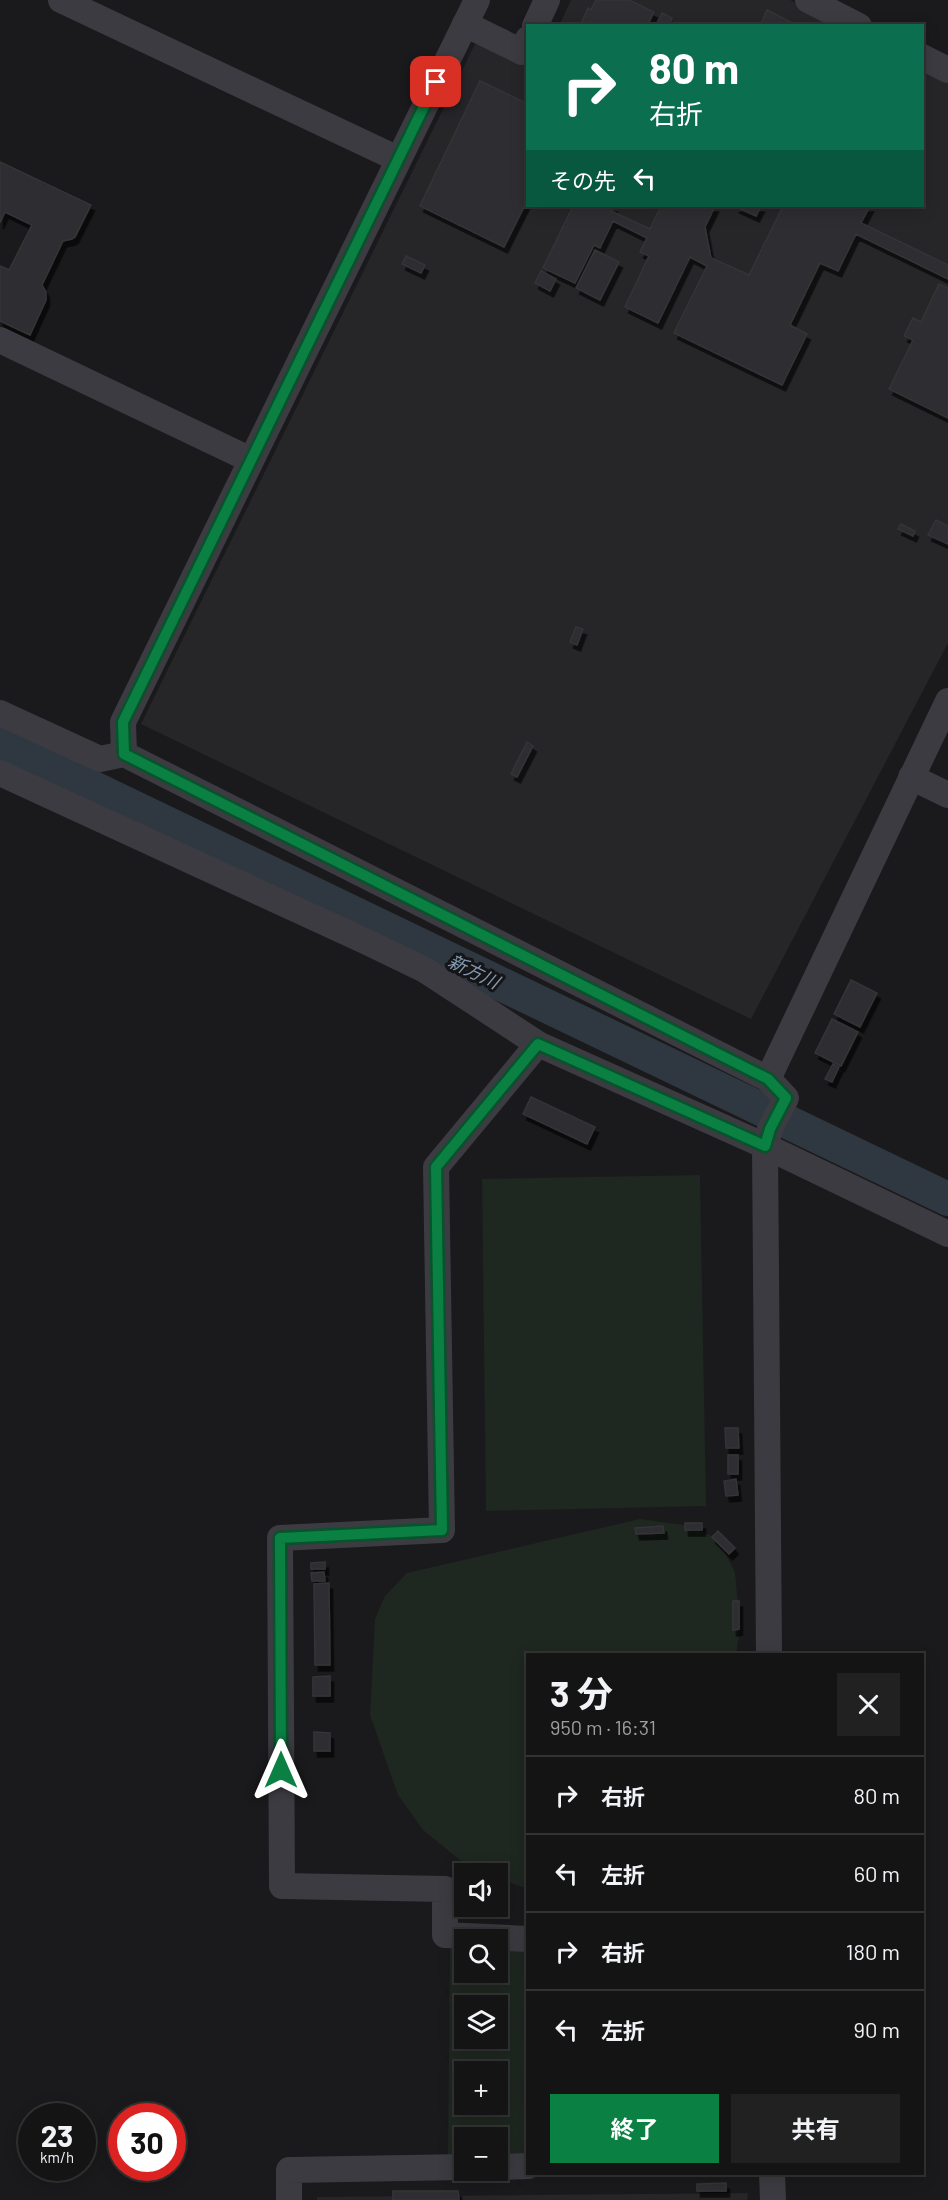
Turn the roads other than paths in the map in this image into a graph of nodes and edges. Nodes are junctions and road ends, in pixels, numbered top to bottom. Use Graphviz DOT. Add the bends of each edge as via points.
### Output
graph roads {
  1 [pos="61,0"];
  2 [pos="477,0"];
  3 [pos="547,0"];
  4 [pos="808,0"];
  5 [pos="465,24"];
  6 [pos="536,24"];
  7 [pos="855,24"];
  8 [pos="526,43"];
  9 [pos="924,58"];
  10 [pos="948,70"];
  11 [pos="398,159"];
  12 [pos="0,340"];
  13 [pos="251,460"];
  14 [pos="948,701"];
  15 [pos="0,713"];
  16 [pos="124,754"];
  17 [pos="0,773"];
  18 [pos="911,777"];
  19 [pos="948,795"];
  20 [pos="538,1044"];
  21 [pos="768,1079"];
  22 [pos="768,1138"];
  23 [pos="948,1234"];
  24 [pos="769,1653"];
  25 [pos="526,1939"];
  26 [pos="526,2166"];
  27 [pos="454,2167"];
  28 [pos="508,2167"];
  29 [pos="772,2175"];
  30 [pos="289,2200"];
  31 [pos="773,2200"];
  1 -- 11 [label="street"];
  2 -- 5 [label="street"];
  3 -- 6 [label="street"];
  4 -- 7 [label="street"];
  5 -- 8 [label="street" via="522,52"];
  5 -- 11 [label="street"];
  9 -- 10 [label="street"];
  11 -- 13 [label="street"];
  12 -- 13 [label="street"];
  13 -- 16 [label="street" via="123,722"];
  14 -- 18 [label="street"];
  15 -- 16 [label="street" via="100,759"];
  16 -- 21 [label="street"];
  17 -- 20 [label="street" via="425,970"];
  18 -- 19 [label="street"];
  18 -- 21 [label="street"];
  20 -- 22 [label="street"];
  20 -- 25 [label="street" via="436,1167 442,1530 280,1538 282,1886 445,1889 445,1935"];
  21 -- 22 [label="street" via="786,1098"];
  22 -- 23 [label="street"];
  22 -- 24 [label="street"];
  26 -- 28 [label="street"];
  27 -- 30 [label="street" via="289,2170"];
  29 -- 31 [label="street"];
}
